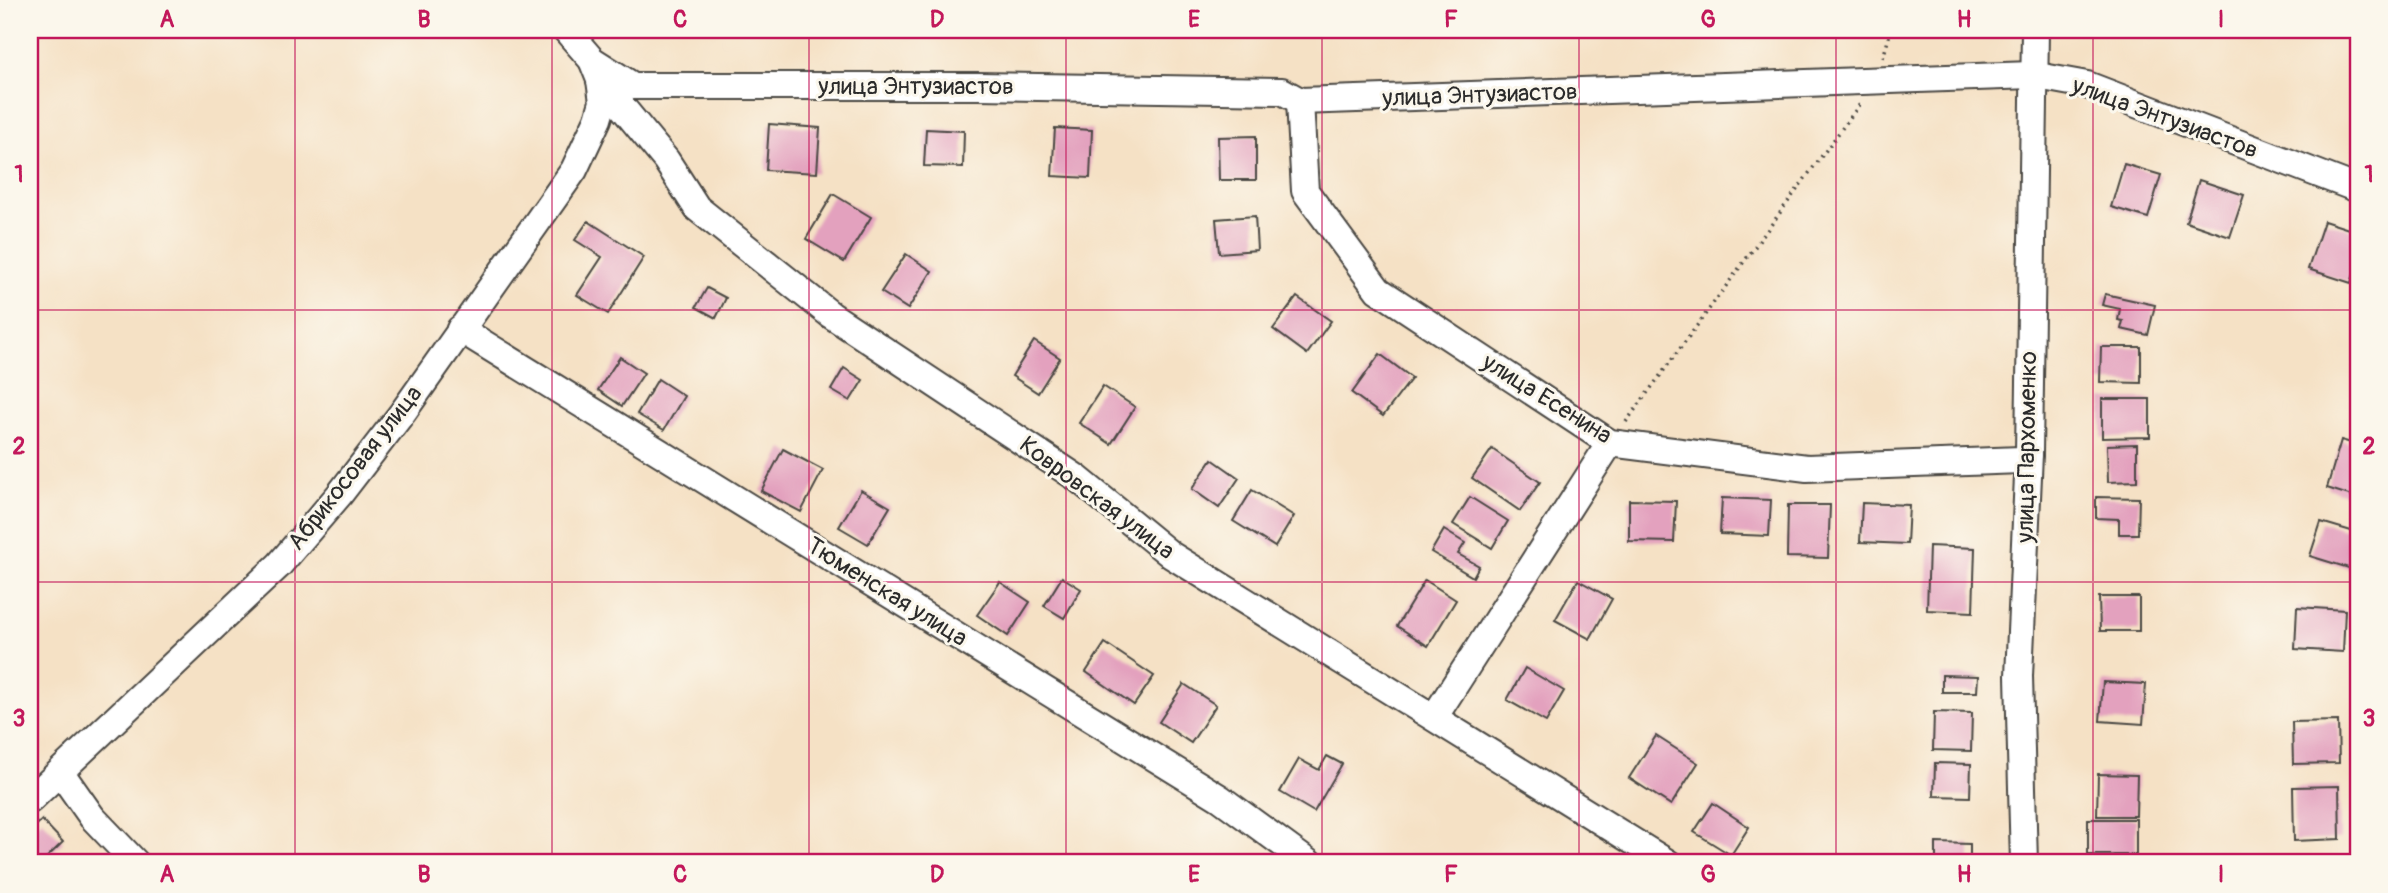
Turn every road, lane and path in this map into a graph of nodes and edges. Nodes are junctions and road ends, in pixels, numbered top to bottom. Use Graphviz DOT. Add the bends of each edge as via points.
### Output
graph roads {
  1 [pos="566,30"];
  2 [pos="1891,30"];
  3 [pos="2035,30"];
  4 [pos="596,70"];
  5 [pos="2032,75"];
  6 [pos="1877,80"];
  7 [pos="1300,101"];
  8 [pos="2358,189"];
  9 [pos="460,328"];
  10 [pos="1610,443"];
  11 [pos="2029,454"];
  12 [pos="1435,716"];
  13 [pos="61,774"];
  14 [pos="30,800"];
  15 [pos="135,863"];
  16 [pos="1309,863"];
  17 [pos="1668,863"];
  18 [pos="2024,863"];
  1 -- 4 [label="street, Ковровская улица"];
  2 -- 6 [label="path"];
  3 -- 5 [label="street, улица Пархоменко"];
  4 -- 7 [label="street, улица Энтузиастов" via="633,86 1282,90"];
  4 -- 9 [label="street, Абрикосовая улица" via="603,102 591,140"];
  4 -- 12 [label="street, Ковровская улица" via="697,208 831,315 1077,478 1171,555"];
  5 -- 6 [label="street, улица Энтузиастов"];
  5 -- 8 [label="street, улица Энтузиастов" via="2087,85"];
  5 -- 11 [label="street, улица Пархоменко"];
  6 -- 7 [label="street, улица Энтузиастов"];
  6 -- 10 [label="path"];
  7 -- 10 [label="street, улица Есенина" via="1305,191 1378,290"];
  9 -- 13 [label="street, Абрикосовая улица" via="387,433 278,565"];
  9 -- 16 [label="street, Тюменская улица" via="1220,798"];
  10 -- 11 [label="street, улица Есенина" via="1807,468 2021,460"];
  10 -- 12 [label="street"];
  11 -- 18 [label="street, улица Пархоменко" via="2020,676"];
  12 -- 17 [label="street, Ковровская улица"];
  13 -- 14 [label="street, Абрикосовая улица"];
  13 -- 15 [label="street" via="92,817"];
}
